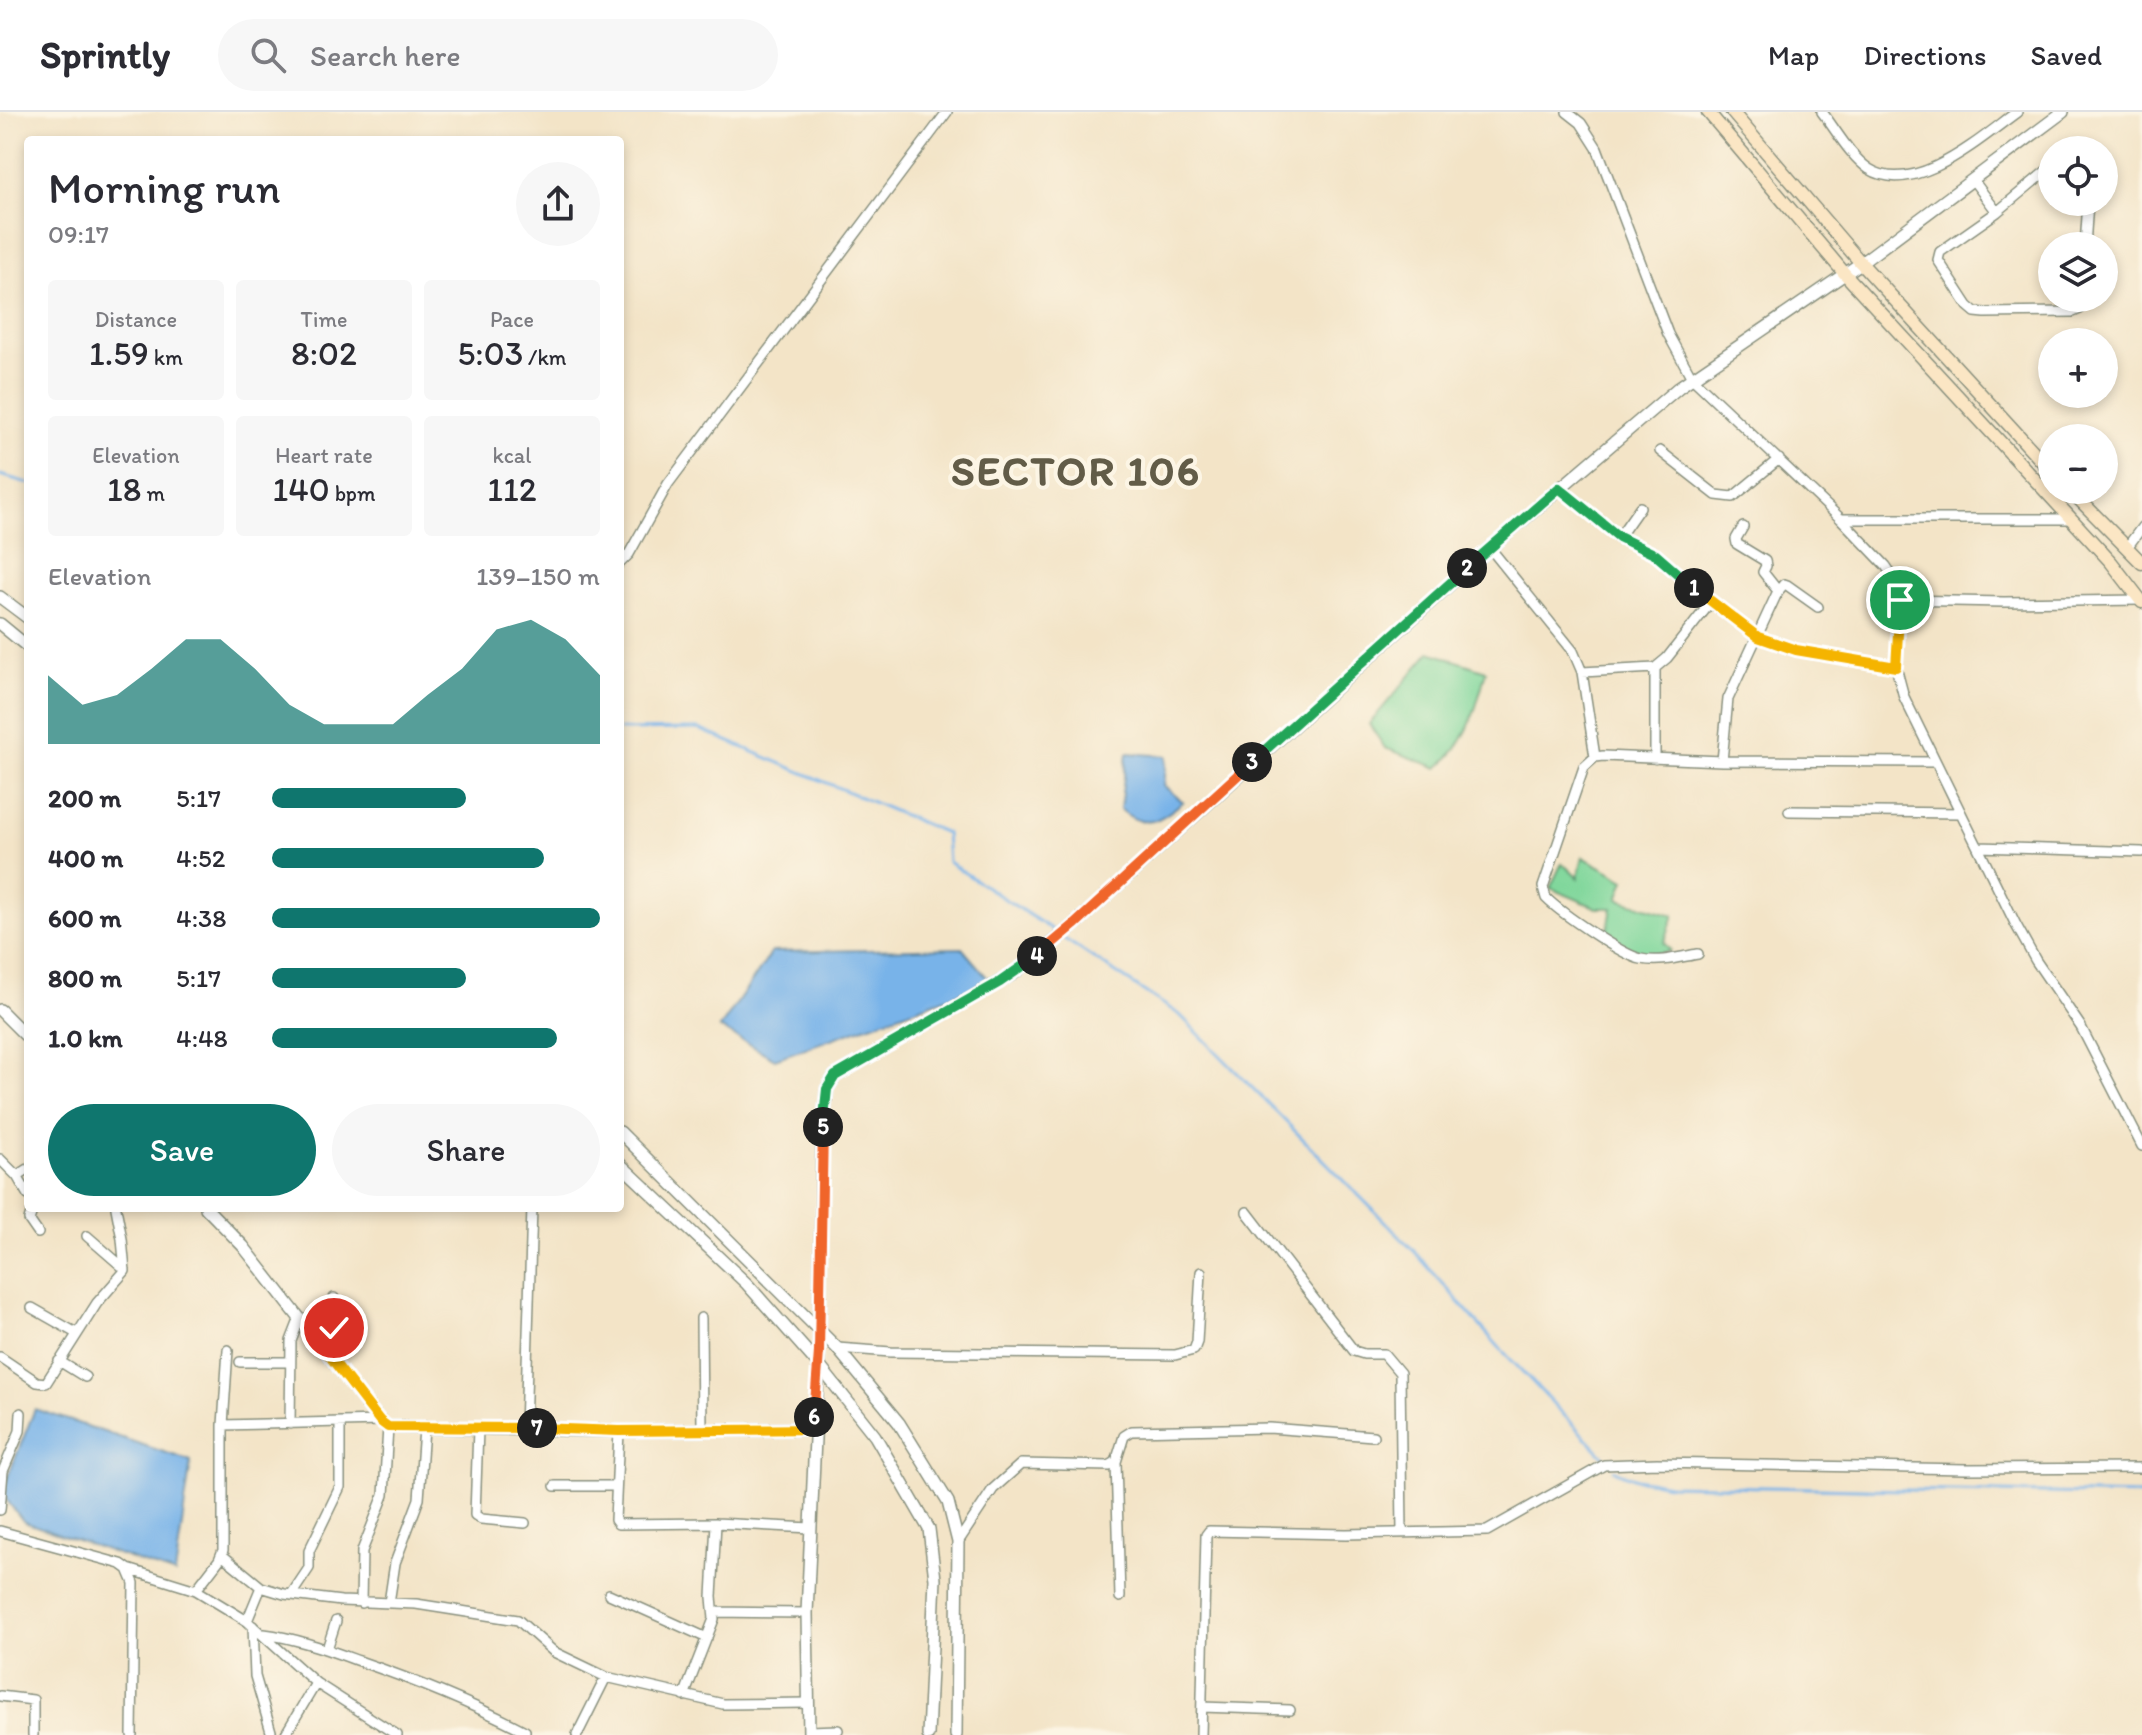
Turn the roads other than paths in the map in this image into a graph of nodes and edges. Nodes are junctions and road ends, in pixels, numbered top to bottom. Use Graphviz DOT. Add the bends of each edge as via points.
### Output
graph roads {
  1 [pos="947,112"];
  2 [pos="1567,112"];
  3 [pos="1708,112"];
  4 [pos="1732,112"];
  5 [pos="1822,112"];
  6 [pos="2017,112"];
  7 [pos="2063,112"];
  8 [pos="2038,178"];
  9 [pos="1973,180"];
  10 [pos="1997,212"];
  11 [pos="1861,263"];
  12 [pos="1845,274"];
  13 [pos="2073,312"];
  14 [pos="1692,378"];
  15 [pos="1660,451"];
  16 [pos="2038,457"];
  17 [pos="1779,459"];
  18 [pos="1559,488"];
  19 [pos="2084,504"];
  20 [pos="1640,507"];
  21 [pos="1841,519"];
  22 [pos="2071,519"];
  23 [pos="1743,527"];
  24 [pos="2142,527"];
  25 [pos="1619,537"];
  26 [pos="2128,546"];
  27 [pos="1490,548"];
  28 [pos="624,559"];
  29 [pos="2142,563"];
  30 [pos="1778,591"];
  31 [pos="0,597"];
  32 [pos="1900,600"];
  33 [pos="2141,601"];
  34 [pos="1711,602"];
  35 [pos="1818,607"];
  36 [pos="24,615"];
  37 [pos="0,624"];
  38 [pos="1758,637"];
  39 [pos="24,644"];
  40 [pos="1896,667"];
  41 [pos="1655,668"];
  42 [pos="1582,672"];
  43 [pos="1595,757"];
  44 [pos="1655,759"];
  45 [pos="1722,761"];
  46 [pos="1936,762"];
  47 [pos="1789,811"];
  48 [pos="1961,813"];
  49 [pos="1979,847"];
  50 [pos="2142,852"];
  51 [pos="1698,954"];
  52 [pos="0,1010"];
  53 [pos="24,1034"];
  54 [pos="624,1136"];
  55 [pos="2142,1146"];
  56 [pos="0,1159"];
  57 [pos="624,1168"];
  58 [pos="24,1172"];
  59 [pos="17,1176"];
  60 [pos="24,1188"];
  61 [pos="32,1212"];
  62 [pos="117,1212"];
  63 [pos="210,1212"];
  64 [pos="532,1212"];
  65 [pos="1247,1212"];
  66 [pos="38,1233"];
  67 [pos="87,1236"];
  68 [pos="125,1269"];
  69 [pos="1201,1272"];
  70 [pos="334,1298"];
  71 [pos="32,1308"];
  72 [pos="300,1318"];
  73 [pos="701,1318"];
  74 [pos="818,1327"];
  75 [pos="76,1333"];
  76 [pos="837,1348"];
  77 [pos="228,1350"];
  78 [pos="328,1354"];
  79 [pos="0,1357"];
  80 [pos="59,1361"];
  81 [pos="240,1362"];
  82 [pos="290,1362"];
  83 [pos="818,1364"];
  84 [pos="85,1377"];
  85 [pos="21,1413"];
  86 [pos="340,1423"];
  87 [pos="290,1424"];
  88 [pos="384,1424"];
  89 [pos="223,1425"];
  90 [pos="424,1428"];
  91 [pos="525,1428"];
  92 [pos="478,1429"];
  93 [pos="814,1429"];
  94 [pos="702,1430"];
  95 [pos="619,1431"];
  96 [pos="1373,1436"];
  97 [pos="1116,1462"];
  98 [pos="2142,1468"];
  99 [pos="555,1486"];
  100 [pos="615,1486"];
  101 [pos="0,1510"];
  102 [pos="525,1523"];
  103 [pos="716,1523"];
  104 [pos="811,1528"];
  105 [pos="0,1531"];
  106 [pos="1402,1533"];
  107 [pos="958,1542"];
  108 [pos="222,1555"];
  109 [pos="128,1569"];
  110 [pos="261,1587"];
  111 [pos="196,1590"];
  112 [pos="609,1594"];
  113 [pos="291,1595"];
  114 [pos="1120,1597"];
  115 [pos="361,1603"];
  116 [pos="389,1603"];
  117 [pos="714,1612"];
  118 [pos="807,1613"];
  119 [pos="336,1621"];
  120 [pos="250,1623"];
  121 [pos="264,1634"];
  122 [pos="707,1638"];
  123 [pos="327,1649"];
  124 [pos="606,1677"];
  125 [pos="316,1683"];
  126 [pos="0,1696"];
  127 [pos="684,1696"];
  128 [pos="808,1703"];
  129 [pos="1202,1707"];
  130 [pos="1290,1710"];
  131 [pos="838,1730"];
  132 [pos="809,1733"];
  133 [pos="33,1735"];
  134 [pos="132,1735"];
  135 [pos="272,1735"];
  136 [pos="285,1735"];
  137 [pos="397,1735"];
  138 [pos="524,1735"];
  139 [pos="577,1735"];
  140 [pos="928,1735"];
  141 [pos="956,1735"];
  142 [pos="1201,1735"];
  1 -- 28 [label="street" via="668,484"];
  2 -- 14 [label="street" via="1597,148 1668,334"];
  3 -- 12 [label="main road"];
  4 -- 11 [label="main road"];
  5 -- 6 [label="street" via="1860,162 1882,174 1904,175 1956,157"];
  7 -- 9 [label="street"];
  8 -- 10 [label="street"];
  9 -- 10 [label="street"];
  9 -- 11 [label="street"];
  10 -- 13 [label="street" via="1940,252 1938,260 1968,306 1985,313"];
  11 -- 12 [label="street"];
  11 -- 16 [label="main road"];
  12 -- 14 [label="street"];
  12 -- 22 [label="main road"];
  14 -- 17 [label="street"];
  14 -- 18 [label="street"];
  15 -- 17 [label="street" via="1726,498"];
  17 -- 21 [label="street"];
  18 -- 25 [label="street"];
  18 -- 27 [label="street"];
  19 -- 26 [label="main road"];
  20 -- 25 [label="street"];
  21 -- 22 [label="street"];
  21 -- 32 [label="street" via="1886,566"];
  22 -- 33 [label="main road"];
  23 -- 30 [label="street" via="1737,544 1765,561 1763,572"];
  24 -- 26 [label="street"];
  25 -- 34 [label="street" via="1656,555"];
  26 -- 29 [label="main road"];
  27 -- 42 [label="street" via="1573,651"];
  27 -- 74 [label="street" via="1059,938 1013,974 830,1082 822,1140"];
  30 -- 35 [label="street" via="1787,585"];
  30 -- 38 [label="street"];
  31 -- 36 [label="street"];
  32 -- 33 [label="street"];
  32 -- 40 [label="street"];
  34 -- 38 [label="street"];
  34 -- 41 [label="street"];
  37 -- 39 [label="street"];
  38 -- 40 [label="street" via="1796,650"];
  38 -- 45 [label="street" via="1728,699"];
  40 -- 46 [label="street" via="1904,697"];
  41 -- 42 [label="street"];
  41 -- 44 [label="street"];
  42 -- 43 [label="street"];
  43 -- 44 [label="street"];
  43 -- 51 [label="street" via="1584,767 1543,887 1546,898 1638,959"];
  44 -- 45 [label="street"];
  45 -- 46 [label="street"];
  46 -- 48 [label="street"];
  47 -- 48 [label="street"];
  48 -- 49 [label="street"];
  49 -- 50 [label="street"];
  49 -- 55 [label="street" via="2016,925 2081,1027"];
  52 -- 53 [label="street"];
  54 -- 74 [label="street"];
  56 -- 59 [label="street"];
  57 -- 83 [label="street" via="747,1284"];
  58 -- 59 [label="street"];
  59 -- 60 [label="street"];
  61 -- 66 [label="street" via="29,1220"];
  62 -- 68 [label="street"];
  63 -- 72 [label="street"];
  64 -- 91 [label="street"];
  65 -- 106 [label="street" via="1354,1351 1384,1354 1400,1373"];
  67 -- 68 [label="street"];
  68 -- 75 [label="street"];
  69 -- 76 [label="street" via="1197,1342 1186,1353"];
  70 -- 78 [label="street"];
  71 -- 75 [label="street"];
  72 -- 78 [label="street"];
  72 -- 82 [label="street"];
  73 -- 94 [label="street"];
  74 -- 76 [label="street"];
  74 -- 83 [label="street"];
  75 -- 80 [label="street"];
  76 -- 107 [label="street" via="899,1423 948,1502"];
  77 -- 89 [label="street"];
  78 -- 88 [label="street"];
  79 -- 80 [label="street" via="42,1384"];
  80 -- 84 [label="street"];
  81 -- 82 [label="street"];
  82 -- 87 [label="street"];
  83 -- 93 [label="street"];
  83 -- 140 [label="street" via="875,1436 929,1529 935,1579"];
  85 -- 101 [label="street" via="20,1431 3,1471"];
  86 -- 87 [label="street"];
  86 -- 88 [label="street"];
  86 -- 113 [label="street" via="340,1487 309,1551 309,1568"];
  87 -- 89 [label="street"];
  88 -- 90 [label="street"];
  88 -- 115 [label="street" via="384,1495 362,1551"];
  89 -- 108 [label="street"];
  90 -- 92 [label="street"];
  90 -- 116 [label="street" via="419,1499 395,1563"];
  91 -- 92 [label="street"];
  91 -- 95 [label="street"];
  92 -- 102 [label="street" via="475,1515"];
  93 -- 94 [label="street"];
  93 -- 104 [label="street"];
  94 -- 95 [label="street"];
  95 -- 100 [label="street"];
  96 -- 97 [label="street" via="1269,1428 1132,1431 1124,1436"];
  97 -- 107 [label="street" via="1021,1464 993,1489"];
  97 -- 114 [label="street"];
  98 -- 106 [label="street" via="1604,1465 1487,1531"];
  99 -- 100 [label="street"];
  100 -- 103 [label="street" via="618,1524"];
  103 -- 104 [label="street"];
  103 -- 117 [label="street"];
  104 -- 118 [label="street"];
  105 -- 109 [label="street"];
  106 -- 129 [label="street" via="1207,1532"];
  107 -- 141 [label="street"];
  108 -- 110 [label="street"];
  108 -- 111 [label="street"];
  109 -- 111 [label="street"];
  109 -- 134 [label="street" via="134,1583"];
  110 -- 113 [label="street"];
  110 -- 120 [label="street"];
  111 -- 120 [label="street"];
  112 -- 122 [label="street"];
  113 -- 115 [label="street"];
  115 -- 116 [label="street"];
  116 -- 124 [label="street" via="518,1620 554,1652"];
  117 -- 118 [label="street"];
  117 -- 122 [label="street"];
  118 -- 128 [label="street"];
  119 -- 123 [label="street"];
  120 -- 121 [label="street"];
  120 -- 135 [label="street" via="255,1676"];
  121 -- 123 [label="street"];
  121 -- 125 [label="street"];
  122 -- 127 [label="street"];
  123 -- 138 [label="street" via="439,1690 525,1731"];
  124 -- 127 [label="street"];
  124 -- 139 [label="street"];
  125 -- 136 [label="street"];
  125 -- 137 [label="street"];
  126 -- 133 [label="street" via="33,1700"];
  127 -- 128 [label="street" via="742,1706"];
  128 -- 132 [label="street"];
  129 -- 130 [label="street"];
  129 -- 142 [label="street"];
  131 -- 132 [label="street"];
}
